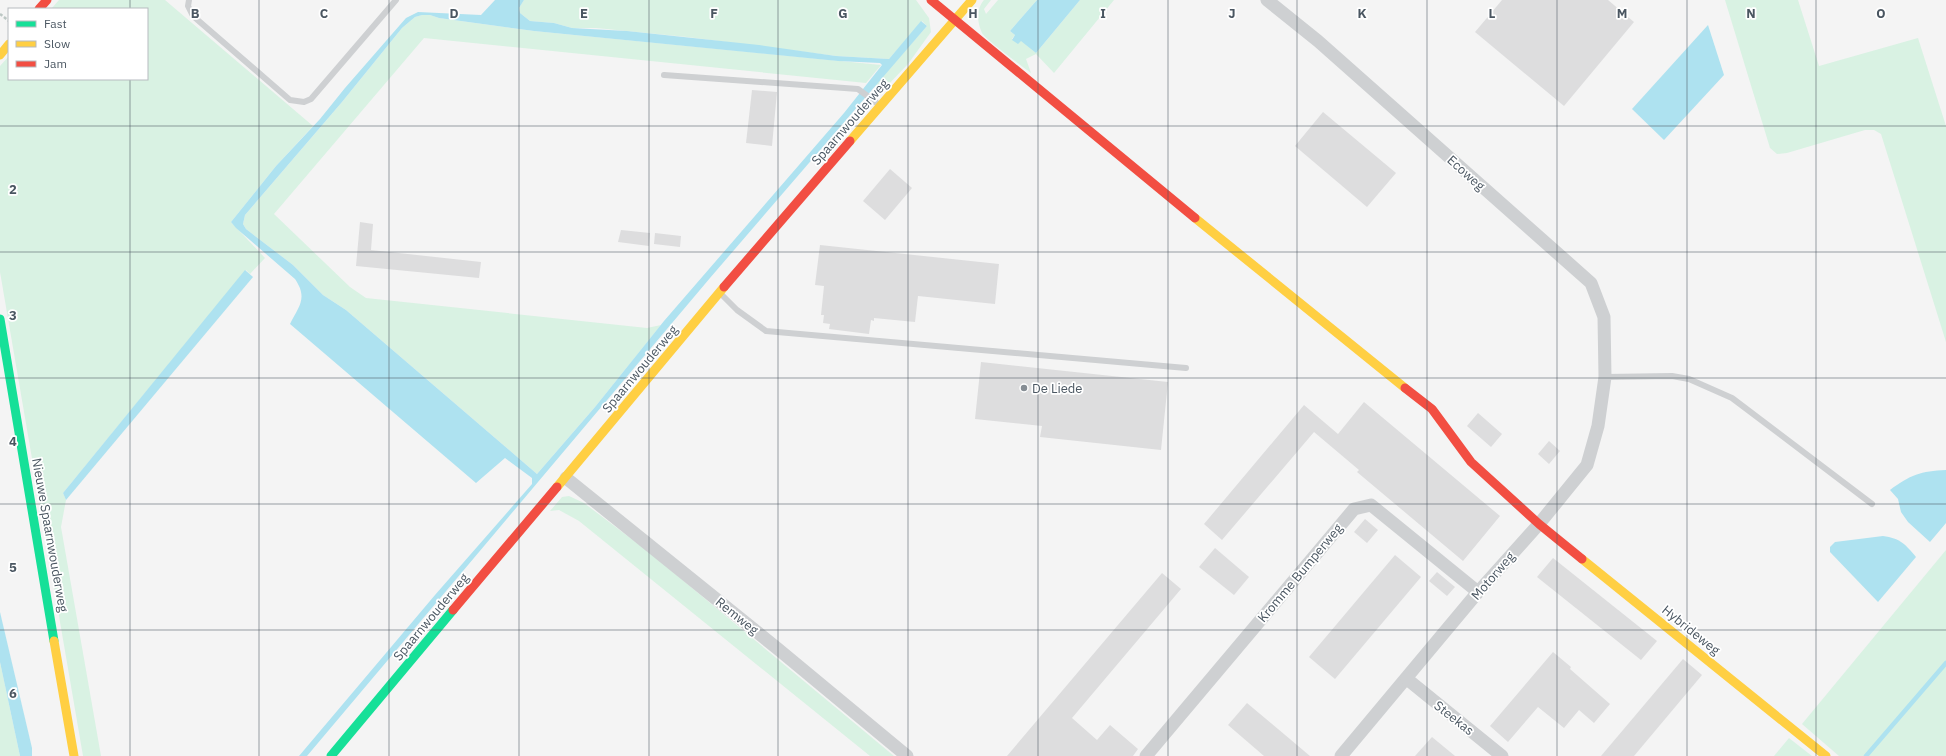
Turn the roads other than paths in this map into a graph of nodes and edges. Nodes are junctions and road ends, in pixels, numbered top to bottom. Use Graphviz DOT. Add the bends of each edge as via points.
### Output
graph roads {
  1 [pos="47,0"];
  2 [pos="189,0"];
  3 [pos="396,0"];
  4 [pos="932,0"];
  5 [pos="972,0"];
  6 [pos="1268,0"];
  7 [pos="40,8"];
  8 [pos="954,20"];
  9 [pos="8,45"];
  10 [pos="0,55"];
  11 [pos="664,75"];
  12 [pos="881,107"];
  13 [pos="719,293"];
  14 [pos="0,319"];
  15 [pos="1186,368"];
  16 [pos="1605,377"];
  17 [pos="566,478"];
  18 [pos="1872,504"];
  19 [pos="1539,524"];
  20 [pos="1478,592"];
  21 [pos="1407,679"];
  22 [pos="74,756"];
  23 [pos="331,756"];
  24 [pos="907,756"];
  25 [pos="1146,756"];
  26 [pos="1341,756"];
  27 [pos="1502,756"];
  28 [pos="1826,756"];
  1 -- 7 [label="street"];
  2 -- 3 [label="lane" via="188,6 193,16 290,100 297,102 311,100"];
  4 -- 8 [label="street"];
  5 -- 8 [label="street, Spaarnwouderweg"];
  6 -- 16 [label="street, Ecoweg" via="1318,41 1591,283 1604,317"];
  8 -- 12 [label="street, Spaarnwouderweg"];
  8 -- 19 [label="street, Hybrideweg" via="1247,262 1432,409 1471,462"];
  9 -- 10 [label="street"];
  11 -- 12 [label="lane" via="858,89"];
  12 -- 13 [label="street, Spaarnwouderweg"];
  13 -- 15 [label="lane" via="766,331"];
  13 -- 17 [label="street, Spaarnwouderweg"];
  14 -- 22 [label="street, Nieuwe Spaarnwouderweg"];
  16 -- 18 [label="lane" via="1672,376 1689,379 1732,398"];
  16 -- 19 [label="street, Motorweg" via="1598,426 1587,465"];
  17 -- 23 [label="street, Spaarnwouderweg"];
  17 -- 24 [label="street, Remweg"];
  19 -- 20 [label="street, Motorweg"];
  19 -- 28 [label="street, Hybrideweg"];
  20 -- 21 [label="street, Motorweg"];
  20 -- 25 [label="street, Kromme Bumperweg" via="1371,505 1354,509"];
  21 -- 26 [label="street, Motorweg"];
  21 -- 27 [label="street, Steekas"];
}
